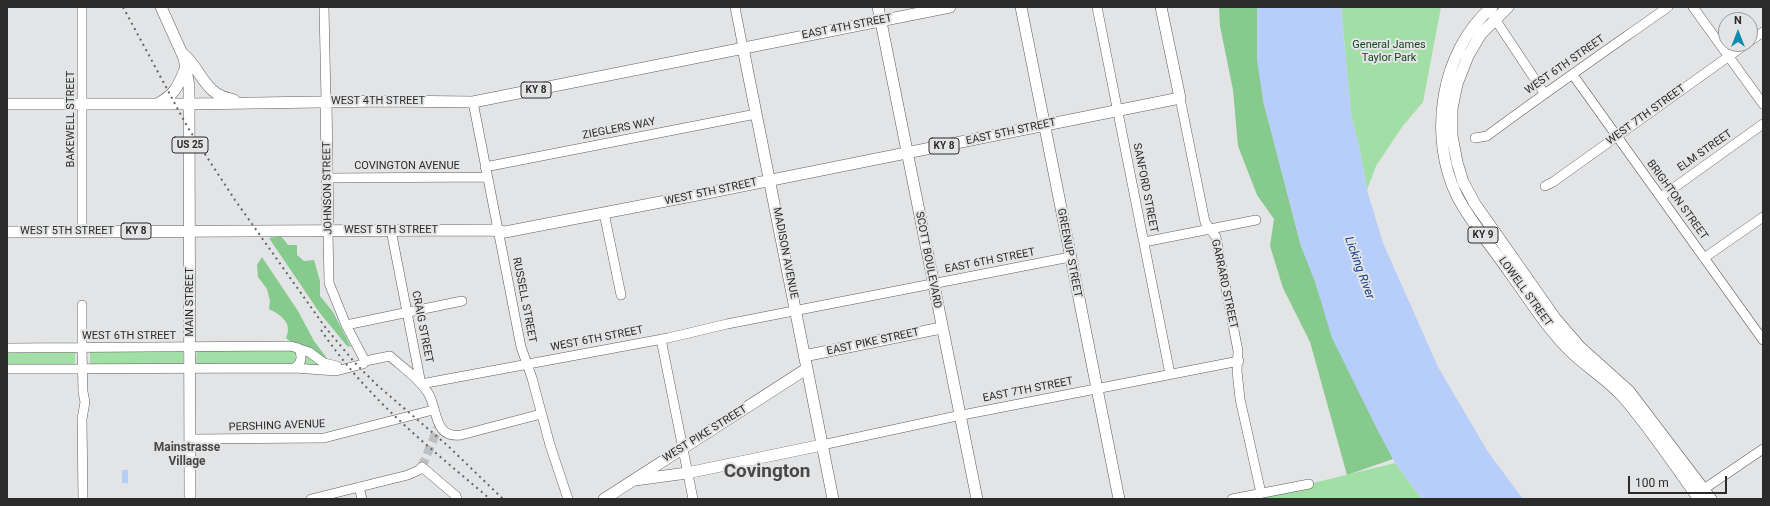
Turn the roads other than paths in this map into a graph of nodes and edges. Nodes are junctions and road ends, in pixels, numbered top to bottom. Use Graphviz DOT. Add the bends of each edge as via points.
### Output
graph roads {
  1 [pos="82,7"];
  2 [pos="161,7"];
  3 [pos="324,7"];
  4 [pos="735,7"];
  5 [pos="878,7"];
  6 [pos="950,7"];
  7 [pos="1021,7"];
  8 [pos="1096,7"];
  9 [pos="1162,7"];
  10 [pos="1508,7"];
  11 [pos="1668,7"];
  12 [pos="1693,7"];
  13 [pos="1491,10"];
  14 [pos="881,20"];
  15 [pos="743,48"];
  16 [pos="181,52"];
  17 [pos="1735,52"];
  18 [pos="1729,56"];
  19 [pos="186,66"];
  20 [pos="1573,75"];
  21 [pos="1544,93"];
  22 [pos="1180,98"];
  23 [pos="326,101"];
  24 [pos="473,102"];
  25 [pos="242,103"];
  26 [pos="7,104"];
  27 [pos="83,104"];
  28 [pos="155,104"];
  29 [pos="190,104"];
  30 [pos="1763,104"];
  31 [pos="1117,111"];
  32 [pos="756,114"];
  33 [pos="1763,124"];
  34 [pos="1044,125"];
  35 [pos="1616,136"];
  36 [pos="1476,138"];
  37 [pos="907,153"];
  38 [pos="485,167"];
  39 [pos="487,177"];
  40 [pos="328,178"];
  41 [pos="770,180"];
  42 [pos="1545,186"];
  43 [pos="1661,197"];
  44 [pos="604,213"];
  45 [pos="1763,217"];
  46 [pos="1256,220"];
  47 [pos="1211,229"];
  48 [pos="190,230"];
  49 [pos="391,230"];
  50 [pos="82,231"];
  51 [pos="328,231"];
  52 [pos="7,232"];
  53 [pos="498,232"];
  54 [pos="1144,242"];
  55 [pos="1070,257"];
  56 [pos="1704,258"];
  57 [pos="933,285"];
  58 [pos="621,295"];
  59 [pos="462,300"];
  60 [pos="82,305"];
  61 [pos="796,311"];
  62 [pos="406,312"];
  63 [pos="346,325"];
  64 [pos="941,328"];
  65 [pos="1762,336"];
  66 [pos="661,339"];
  67 [pos="82,345"];
  68 [pos="190,347"];
  69 [pos="7,348"];
  70 [pos="298,348"];
  71 [pos="804,356"];
  72 [pos="365,361"];
  73 [pos="1239,361"];
  74 [pos="527,365"];
  75 [pos="295,368"];
  76 [pos="7,369"];
  77 [pos="82,369"];
  78 [pos="190,369"];
  79 [pos="806,369"];
  80 [pos="1170,374"];
  81 [pos="421,384"];
  82 [pos="1097,388"];
  83 [pos="433,410"];
  84 [pos="541,414"];
  85 [pos="959,416"];
  86 [pos="190,439"];
  87 [pos="822,445"];
  88 [pos="681,449"];
  89 [pos="1763,449"];
  90 [pos="686,473"];
  91 [pos="631,480"];
  92 [pos="1309,484"];
  93 [pos="359,487"];
  94 [pos="1261,493"];
  95 [pos="1699,494"];
  96 [pos="83,499"];
  97 [pos="190,499"];
  98 [pos="311,499"];
  99 [pos="362,499"];
  100 [pos="457,499"];
  101 [pos="568,499"];
  102 [pos="604,499"];
  103 [pos="693,499"];
  104 [pos="833,499"];
  105 [pos="977,499"];
  106 [pos="1119,499"];
  107 [pos="1232,499"];
  108 [pos="1711,499"];
  1 -- 27 [label="street, BAKEWELL STREET"];
  2 -- 16 [label="main road, US 25"];
  3 -- 23 [label="street, JOHNSON STREET"];
  4 -- 15 [label="street, MADISON AVENUE"];
  5 -- 14 [label="main road, SCOTT BOULEVARD"];
  6 -- 14 [label="main road, EAST 4TH STREET / KY 8"];
  7 -- 34 [label="main road, GREENUP STREET"];
  8 -- 31 [label="street, SANFORD STREET"];
  9 -- 22 [label="main road, GARRARD STREET"];
  10 -- 13 [label="main road, KY 9"];
  11 -- 20 [label="street, WEST 6TH STREET"];
  12 -- 18 [label="street"];
  13 -- 21 [label="street"];
  13 -- 95 [label="main road, LOWELL STREET / KY 9" via="1474,27 1457,55 1444,94 1441,135 1451,182 1465,208 1544,321 1569,350 1623,396"];
  14 -- 15 [label="main road, EAST 4TH STREET / KY 8"];
  14 -- 37 [label="main road, SCOTT BOULEVARD"];
  15 -- 24 [label="main road, WEST 4TH STREET / KY 8"];
  15 -- 32 [label="main road, MADISON AVENUE"];
  16 -- 19 [label="main road, US 25"];
  16 -- 25 [label="main road" via="191,59 208,87 218,95"];
  17 -- 18 [label="street, WEST 7TH STREET"];
  18 -- 30 [label="street"];
  18 -- 35 [label="street, WEST 7TH STREET"];
  19 -- 28 [label="main road" via="173,94"];
  19 -- 29 [label="main road, US 25"];
  20 -- 21 [label="street, WEST 6TH STREET"];
  20 -- 35 [label="street, BRIGHTON STREET"];
  21 -- 36 [label="street, WEST 6TH STREET" via="1487,136"];
  22 -- 31 [label="main road, EAST 5TH STREET / KY 8"];
  22 -- 47 [label="street, GARRARD STREET" via="1205,222"];
  23 -- 24 [label="main road, WEST 4TH STREET / KY 8"];
  23 -- 25 [label="main road, WEST 4TH STREET / KY 8"];
  23 -- 40 [label="main road, JOHNSON STREET"];
  24 -- 38 [label="street, RUSSELL STREET"];
  25 -- 29 [label="main road, WEST 4TH STREET / KY 8"];
  26 -- 27 [label="main road, WEST 4TH STREET / KY 8"];
  27 -- 28 [label="main road, WEST 4TH STREET / KY 8"];
  27 -- 50 [label="street, BAKEWELL STREET"];
  28 -- 29 [label="main road, WEST 4TH STREET / KY 8"];
  29 -- 48 [label="main road, MAIN STREET / US 25"];
  31 -- 34 [label="main road, EAST 5TH STREET / KY 8"];
  31 -- 54 [label="street, SANFORD STREET"];
  32 -- 38 [label="street, ZIEGLERS WAY"];
  32 -- 41 [label="main road, MADISON AVENUE"];
  33 -- 43 [label="street, ELM STREET"];
  34 -- 37 [label="main road, EAST 5TH STREET / KY 8"];
  34 -- 55 [label="main road, GREENUP STREET"];
  35 -- 42 [label="street, WEST 7TH STREET"];
  35 -- 43 [label="street, BRIGHTON STREET"];
  37 -- 41 [label="main road, EAST 5TH STREET / KY 8"];
  37 -- 57 [label="main road, SCOTT BOULEVARD"];
  38 -- 39 [label="street, RUSSELL STREET"];
  39 -- 40 [label="street, COVINGTON AVENUE"];
  39 -- 53 [label="street, RUSSELL STREET"];
  40 -- 51 [label="main road, JOHNSON STREET"];
  41 -- 44 [label="main road, WEST 5TH STREET / KY 8"];
  41 -- 61 [label="main road, MADISON AVENUE"];
  43 -- 56 [label="street, BRIGHTON STREET"];
  44 -- 53 [label="main road, WEST 5TH STREET / KY 8"];
  44 -- 58 [label="street"];
  45 -- 56 [label="street"];
  46 -- 47 [label="street"];
  47 -- 54 [label="street"];
  47 -- 73 [label="street, GARRARD STREET" via="1216,238"];
  48 -- 50 [label="main road, WEST 5TH STREET / KY 8"];
  48 -- 51 [label="main road, WEST 5TH STREET / KY 8"];
  48 -- 68 [label="main road, MAIN STREET / US 25"];
  49 -- 51 [label="main road, WEST 5TH STREET / KY 8"];
  49 -- 53 [label="main road, WEST 5TH STREET / KY 8"];
  49 -- 62 [label="street, CRAIG STREET"];
  50 -- 52 [label="main road, WEST 5TH STREET / KY 8"];
  51 -- 63 [label="street, JOHNSON STREET" via="329,283"];
  53 -- 74 [label="street, RUSSELL STREET" via="521,347"];
  54 -- 80 [label="street, SANFORD STREET"];
  55 -- 57 [label="street, EAST 6TH STREET"];
  55 -- 82 [label="main road, GREENUP STREET"];
  56 -- 65 [label="street, BRIGHTON STREET"];
  57 -- 61 [label="street, EAST 6TH STREET"];
  57 -- 64 [label="main road, SCOTT BOULEVARD"];
  59 -- 62 [label="street"];
  60 -- 67 [label="street"];
  61 -- 66 [label="street, WEST 6TH STREET"];
  61 -- 71 [label="main road, MADISON AVENUE"];
  62 -- 63 [label="street"];
  62 -- 81 [label="street, CRAIG STREET"];
  63 -- 72 [label="street, JOHNSON STREET"];
  64 -- 71 [label="main road, EAST PIKE STREET"];
  64 -- 85 [label="main road, SCOTT BOULEVARD"];
  66 -- 74 [label="street, WEST 6TH STREET"];
  66 -- 88 [label="street"];
  67 -- 68 [label="street, WEST 6TH STREET"];
  67 -- 69 [label="street, WEST 6TH STREET"];
  67 -- 77 [label="street"];
  68 -- 70 [label="street, WEST 6TH STREET"];
  68 -- 78 [label="main road, MAIN STREET / US 25"];
  70 -- 72 [label="street, WEST 6TH STREET" via="331,366"];
  70 -- 75 [label="street" via="301,359"];
  71 -- 79 [label="main road, MADISON AVENUE"];
  72 -- 75 [label="street, WEST 6TH STREET" via="363,364 336,371"];
  72 -- 81 [label="street, WEST 6TH STREET" via="390,356"];
  73 -- 80 [label="street, EAST 7TH STREET"];
  73 -- 94 [label="street, GARRARD STREET" via="1237,371 1240,399"];
  74 -- 81 [label="street, WEST 6TH STREET"];
  74 -- 84 [label="street, RUSSELL STREET"];
  75 -- 78 [label="street, WEST 6TH STREET"];
  76 -- 77 [label="street, WEST 6TH STREET"];
  77 -- 78 [label="street, WEST 6TH STREET"];
  77 -- 96 [label="street" via="85,396 82,419"];
  78 -- 86 [label="main road, MAIN STREET / US 25"];
  79 -- 87 [label="main road, MADISON AVENUE"];
  79 -- 88 [label="main road, WEST PIKE STREET"];
  80 -- 82 [label="street, EAST 7TH STREET"];
  81 -- 83 [label="street, CRAIG STREET" via="429,394"];
  82 -- 85 [label="street, EAST 7TH STREET"];
  82 -- 106 [label="main road, GREENUP STREET"];
  83 -- 84 [label="street, CRAIG STREET" via="439,425 450,435 456,436"];
  83 -- 86 [label="street, PERSHING AVENUE" via="324,438"];
  84 -- 101 [label="street, RUSSELL STREET"];
  85 -- 87 [label="street, EAST 7TH STREET"];
  85 -- 105 [label="main road, SCOTT BOULEVARD"];
  86 -- 97 [label="main road, MAIN STREET / US 25"];
  87 -- 90 [label="main road"];
  87 -- 104 [label="main road, MADISON AVENUE"];
  88 -- 90 [label="street"];
  88 -- 91 [label="main road, WEST PIKE STREET"];
  89 -- 95 [label="street"];
  90 -- 91 [label="main road"];
  90 -- 103 [label="street"];
  91 -- 102 [label="main road, WEST PIKE STREET"];
  92 -- 94 [label="street"];
  93 -- 98 [label="street"];
  93 -- 99 [label="street"];
  93 -- 100 [label="street" via="408,475 422,467"];
  94 -- 107 [label="street"];
  95 -- 108 [label="main road, LOWELL STREET / KY 9"];
}
